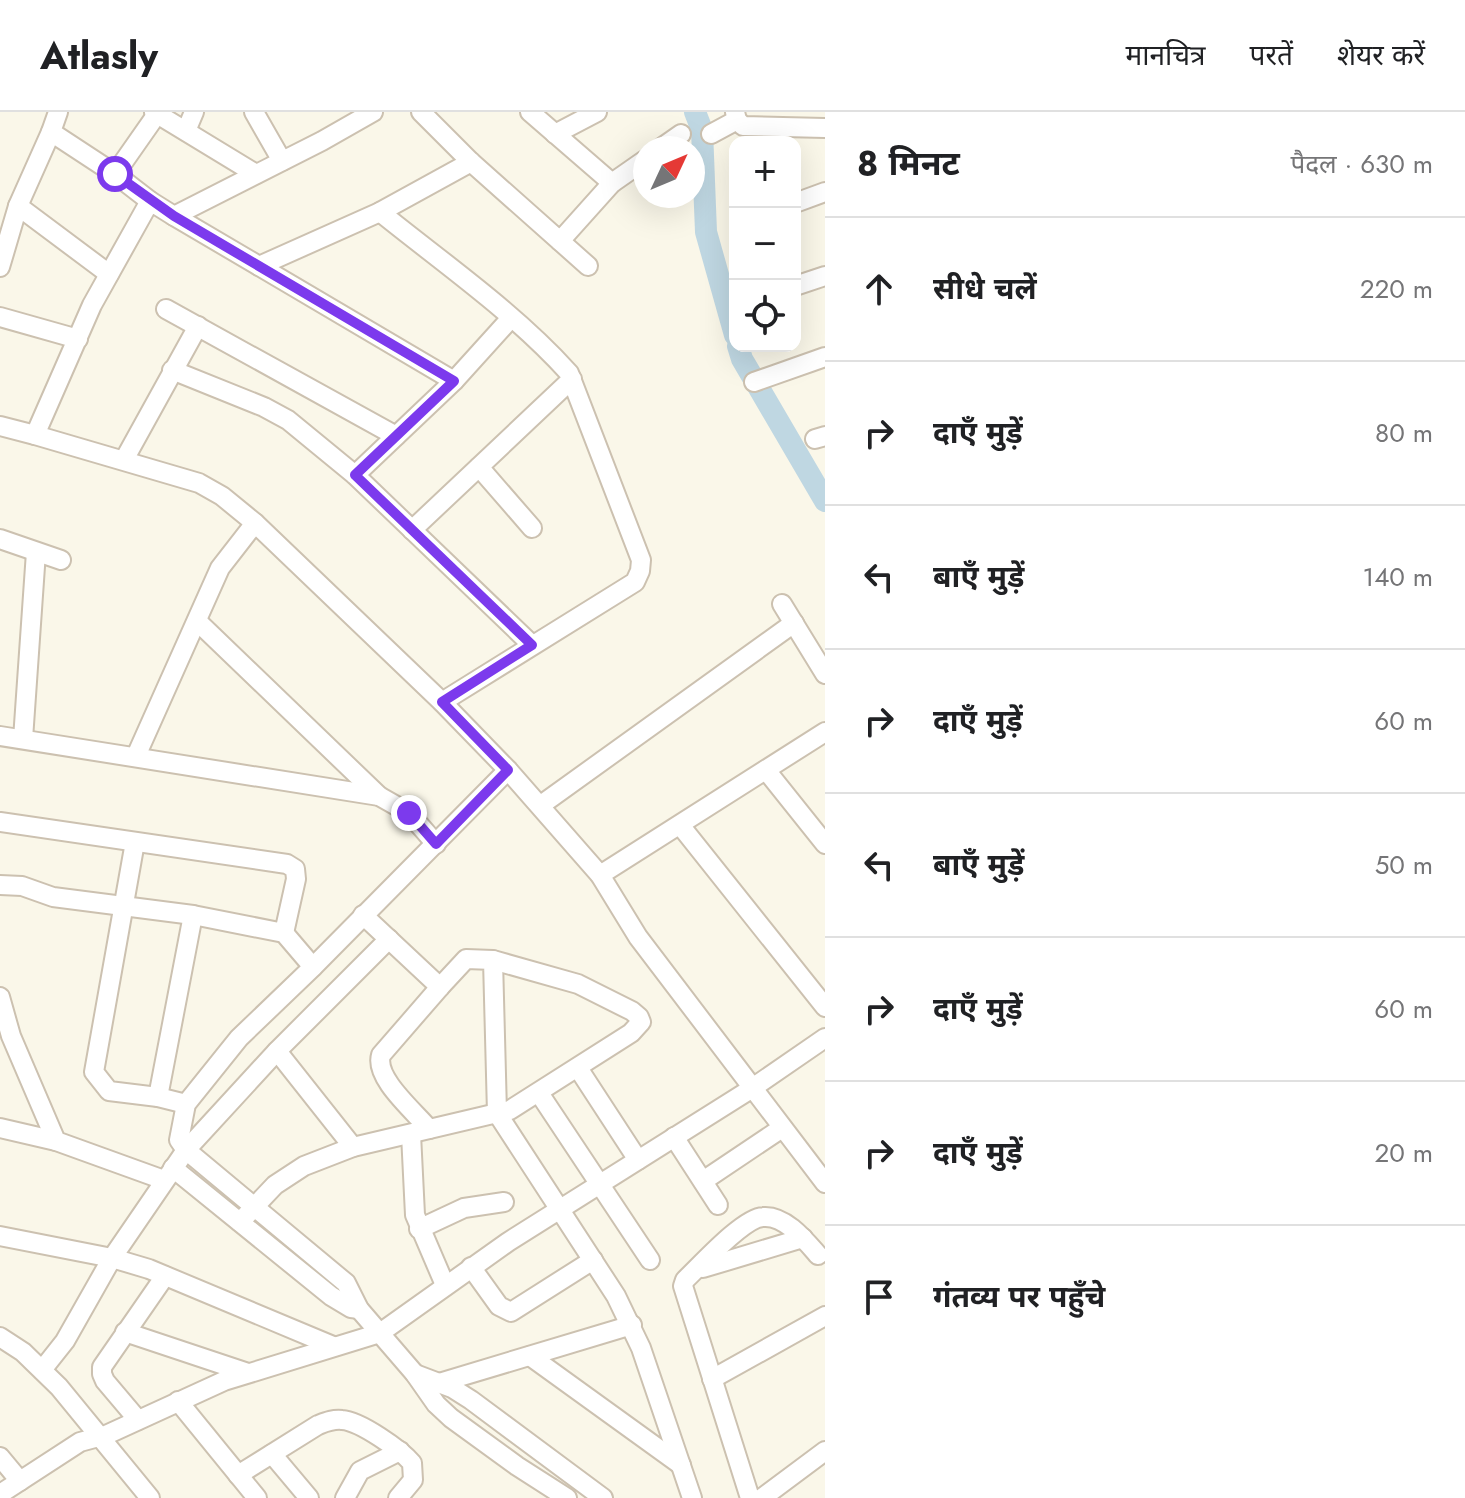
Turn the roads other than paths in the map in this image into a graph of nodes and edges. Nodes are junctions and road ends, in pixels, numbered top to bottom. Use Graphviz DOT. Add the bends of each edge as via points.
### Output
graph roads {
  1 [pos="58,112"];
  2 [pos="194,112"];
  3 [pos="254,112"];
  4 [pos="373,112"];
  5 [pos="421,112"];
  6 [pos="530,112"];
  7 [pos="597,112"];
  8 [pos="156,113"];
  9 [pos="736,116"];
  10 [pos="825,128"];
  11 [pos="186,131"];
  12 [pos="51,132"];
  13 [pos="555,134"];
  14 [pos="681,134"];
  15 [pos="711,134"];
  16 [pos="769,134"];
  17 [pos="678,136"];
  18 [pos="282,161"];
  19 [pos="471,162"];
  20 [pos="633,168"];
  21 [pos="115,174"];
  22 [pos="256,174"];
  23 [pos="612,183"];
  24 [pos="825,192"];
  25 [pos="150,201"];
  26 [pos="801,201"];
  27 [pos="18,206"];
  28 [pos="380,212"];
  29 [pos="174,216"];
  30 [pos="560,241"];
  31 [pos="259,266"];
  32 [pos="588,266"];
  33 [pos="0,267"];
  34 [pos="109,274"];
  35 [pos="825,276"];
  36 [pos="801,284"];
  37 [pos="166,309"];
  38 [pos="0,317"];
  39 [pos="511,318"];
  40 [pos="198,326"];
  41 [pos="78,339"];
  42 [pos="825,357"];
  43 [pos="172,370"];
  44 [pos="572,379"];
  45 [pos="454,381"];
  46 [pos="754,382"];
  47 [pos="0,426"];
  48 [pos="35,435"];
  49 [pos="396,436"];
  50 [pos="124,460"];
  51 [pos="479,467"];
  52 [pos="355,475"];
  53 [pos="255,523"];
  54 [pos="532,528"];
  55 [pos="412,530"];
  56 [pos="0,539"];
  57 [pos="36,552"];
  58 [pos="61,560"];
  59 [pos="782,604"];
  60 [pos="197,621"];
  61 [pos="794,623"];
  62 [pos="532,645"];
  63 [pos="825,674"];
  64 [pos="442,702"];
  65 [pos="825,732"];
  66 [pos="0,736"];
  67 [pos="23,739"];
  68 [pos="136,756"];
  69 [pos="508,770"];
  70 [pos="766,770"];
  71 [pos="379,796"];
  72 [pos="541,805"];
  73 [pos="0,822"];
  74 [pos="680,825"];
  75 [pos="821,832"];
  76 [pos="135,842"];
  77 [pos="436,844"];
  78 [pos="600,875"];
  79 [pos="0,885"];
  80 [pos="126,906"];
  81 [pos="193,915"];
  82 [pos="363,915"];
  83 [pos="284,933"];
  84 [pos="389,939"];
  85 [pos="493,960"];
  86 [pos="313,967"];
  87 [pos="440,987"];
  88 [pos="0,997"];
  89 [pos="825,1007"];
  90 [pos="825,1038"];
  91 [pos="7,1044"];
  92 [pos="277,1051"];
  93 [pos="578,1068"];
  94 [pos="751,1089"];
  95 [pos="539,1093"];
  96 [pos="158,1097"];
  97 [pos="186,1104"];
  98 [pos="497,1113"];
  99 [pos="0,1128"];
  100 [pos="782,1128"];
  101 [pos="420,1131"];
  102 [pos="674,1137"];
  103 [pos="56,1141"];
  104 [pos="353,1147"];
  105 [pos="186,1150"];
  106 [pos="638,1160"];
  107 [pos="169,1174"];
  108 [pos="703,1181"];
  109 [pos="825,1183"];
  110 [pos="600,1184"];
  111 [pos="504,1202"];
  112 [pos="718,1205"];
  113 [pos="254,1207"];
  114 [pos="560,1209"];
  115 [pos="240,1222"];
  116 [pos="419,1229"];
  117 [pos="0,1236"];
  118 [pos="803,1238"];
  119 [pos="818,1255"];
  120 [pos="112,1258"];
  121 [pos="593,1260"];
  122 [pos="650,1260"];
  123 [pos="471,1267"];
  124 [pos="696,1270"];
  125 [pos="165,1276"];
  126 [pos="445,1285"];
  127 [pos="359,1309"];
  128 [pos="825,1316"];
  129 [pos="632,1325"];
  130 [pos="125,1332"];
  131 [pos="380,1333"];
  132 [pos="0,1337"];
  133 [pos="333,1346"];
  134 [pos="530,1356"];
  135 [pos="42,1370"];
  136 [pos="248,1373"];
  137 [pos="415,1374"];
  138 [pos="712,1379"];
  139 [pos="439,1383"];
  140 [pos="178,1401"];
  141 [pos="138,1420"];
  142 [pos="98,1437"];
  143 [pos="400,1451"];
  144 [pos="825,1451"];
  145 [pos="272,1454"];
  146 [pos="0,1457"];
  147 [pos="681,1465"];
  148 [pos="238,1475"];
  149 [pos="20,1481"];
  150 [pos="0,1494"];
  151 [pos="411,1494"];
  152 [pos="150,1498"];
  153 [pos="257,1498"];
  154 [pos="309,1498"];
  155 [pos="345,1498"];
  156 [pos="567,1498"];
  157 [pos="603,1498"];
  158 [pos="692,1498"];
  159 [pos="750,1498"];
  160 [pos="762,1498"];
  1 -- 12 [label="street"];
  2 -- 11 [label="street"];
  3 -- 18 [label="street"];
  4 -- 18 [label="street"];
  5 -- 19 [label="street"];
  6 -- 13 [label="street"];
  7 -- 13 [label="street"];
  8 -- 11 [label="street"];
  8 -- 21 [label="street"];
  9 -- 15 [label="street"];
  9 -- 16 [label="street" via="743,126"];
  10 -- 16 [label="street"];
  11 -- 22 [label="street"];
  12 -- 21 [label="street"];
  12 -- 27 [label="street"];
  13 -- 23 [label="street"];
  14 -- 17 [label="street"];
  18 -- 22 [label="street"];
  19 -- 28 [label="street"];
  19 -- 30 [label="street"];
  20 -- 23 [label="street"];
  21 -- 25 [label="street"];
  22 -- 29 [label="street"];
  23 -- 30 [label="street"];
  24 -- 26 [label="street"];
  25 -- 29 [label="street"];
  25 -- 34 [label="street"];
  27 -- 33 [label="street"];
  27 -- 34 [label="street"];
  28 -- 31 [label="street"];
  28 -- 39 [label="street"];
  29 -- 31 [label="street"];
  30 -- 32 [label="street"];
  31 -- 45 [label="street"];
  34 -- 41 [label="street"];
  35 -- 36 [label="street"];
  37 -- 40 [label="street"];
  38 -- 41 [label="street"];
  39 -- 44 [label="street" via="550,351"];
  39 -- 45 [label="street"];
  40 -- 43 [label="street"];
  40 -- 49 [label="street"];
  41 -- 48 [label="street"];
  42 -- 46 [label="street"];
  43 -- 50 [label="street"];
  43 -- 52 [label="street" via="288,420"];
  44 -- 51 [label="street"];
  44 -- 62 [label="street" via="641,560 640,571 635,582"];
  45 -- 49 [label="street"];
  47 -- 48 [label="street"];
  48 -- 50 [label="street"];
  49 -- 52 [label="street"];
  50 -- 53 [label="street" via="199,483"];
  51 -- 54 [label="street"];
  51 -- 55 [label="street"];
  52 -- 55 [label="street"];
  53 -- 60 [label="street" via="220,568"];
  53 -- 64 [label="street"];
  55 -- 62 [label="street"];
  56 -- 57 [label="street"];
  57 -- 58 [label="street"];
  57 -- 67 [label="street"];
  59 -- 61 [label="street"];
  60 -- 68 [label="street"];
  60 -- 71 [label="street"];
  61 -- 63 [label="street"];
  61 -- 72 [label="street"];
  62 -- 64 [label="street"];
  64 -- 69 [label="street"];
  65 -- 70 [label="street"];
  66 -- 67 [label="street"];
  67 -- 68 [label="street"];
  68 -- 71 [label="street"];
  69 -- 72 [label="street"];
  69 -- 77 [label="street"];
  70 -- 74 [label="street"];
  70 -- 75 [label="street"];
  71 -- 77 [label="street" via="409,813"];
  72 -- 78 [label="street"];
  73 -- 76 [label="street"];
  74 -- 78 [label="street"];
  74 -- 89 [label="street"];
  76 -- 80 [label="street"];
  76 -- 83 [label="street" via="287,864 295,869 296,879"];
  77 -- 82 [label="street"];
  78 -- 94 [label="street" via="638,937"];
  79 -- 80 [label="street"];
  80 -- 81 [label="street"];
  80 -- 96 [label="street" via="94,1072 109,1091"];
  81 -- 83 [label="street"];
  81 -- 96 [label="street"];
  82 -- 84 [label="street"];
  82 -- 86 [label="street"];
  83 -- 86 [label="street"];
  84 -- 87 [label="street"];
  84 -- 92 [label="street"];
  85 -- 87 [label="street" via="466,959"];
  85 -- 93 [label="street" via="578,984 639,1017 641,1022 631,1033"];
  85 -- 98 [label="street"];
  86 -- 97 [label="street" via="239,1038"];
  87 -- 101 [label="street" via="378,1064"];
  88 -- 91 [label="street"];
  90 -- 94 [label="street"];
  91 -- 103 [label="street"];
  92 -- 104 [label="street"];
  92 -- 105 [label="street"];
  93 -- 95 [label="street"];
  93 -- 106 [label="street"];
  94 -- 100 [label="street"];
  94 -- 102 [label="street"];
  95 -- 98 [label="street"];
  95 -- 110 [label="street"];
  96 -- 97 [label="street"];
  97 -- 105 [label="street" via="179,1140"];
  98 -- 101 [label="street"];
  98 -- 114 [label="street"];
  99 -- 103 [label="street"];
  100 -- 108 [label="street"];
  100 -- 109 [label="street"];
  101 -- 104 [label="street"];
  101 -- 116 [label="street" via="415,1215"];
  102 -- 106 [label="street"];
  102 -- 108 [label="street"];
  103 -- 107 [label="street"];
  104 -- 113 [label="street" via="304,1166"];
  105 -- 107 [label="street"];
  105 -- 113 [label="street"];
  106 -- 110 [label="street"];
  107 -- 115 [label="street"];
  107 -- 120 [label="street"];
  108 -- 112 [label="street"];
  110 -- 114 [label="street"];
  110 -- 122 [label="street"];
  111 -- 116 [label="street" via="464,1208"];
  113 -- 115 [label="street"];
  113 -- 127 [label="street" via="346,1283"];
  114 -- 121 [label="street"];
  114 -- 123 [label="street"];
  115 -- 127 [label="street" via="331,1296"];
  116 -- 126 [label="street"];
  117 -- 120 [label="street"];
  118 -- 119 [label="street"];
  118 -- 124 [label="street"];
  118 -- 124 [label="street" via="760,1216"];
  120 -- 125 [label="street"];
  120 -- 135 [label="street" via="65,1341"];
  121 -- 123 [label="street" via="511,1312 499,1306"];
  121 -- 129 [label="street"];
  123 -- 126 [label="street"];
  124 -- 138 [label="street" via="685,1280 684,1295"];
  125 -- 130 [label="street"];
  125 -- 133 [label="street"];
  126 -- 131 [label="street"];
  127 -- 131 [label="street"];
  128 -- 138 [label="street"];
  129 -- 134 [label="street"];
  129 -- 147 [label="street"];
  130 -- 136 [label="street"];
  130 -- 141 [label="street" via="102,1374"];
  131 -- 133 [label="street"];
  131 -- 137 [label="street"];
  132 -- 135 [label="street"];
  133 -- 136 [label="street"];
  134 -- 139 [label="street"];
  134 -- 147 [label="street"];
  135 -- 142 [label="street"];
  136 -- 140 [label="street"];
  137 -- 139 [label="street"];
  137 -- 156 [label="street" via="451,1418"];
  138 -- 159 [label="street"];
  139 -- 157 [label="street" via="471,1400"];
  140 -- 141 [label="street"];
  140 -- 148 [label="street"];
  141 -- 142 [label="street"];
  142 -- 149 [label="street" via="80,1442"];
  142 -- 152 [label="street"];
  143 -- 145 [label="street" via="344,1419 318,1425"];
  143 -- 151 [label="street" via="415,1471"];
  143 -- 155 [label="street" via="360,1471"];
  144 -- 160 [label="street"];
  145 -- 148 [label="street"];
  145 -- 154 [label="street"];
  146 -- 149 [label="street"];
  147 -- 158 [label="street"];
  148 -- 153 [label="street"];
  149 -- 150 [label="street"];
}
